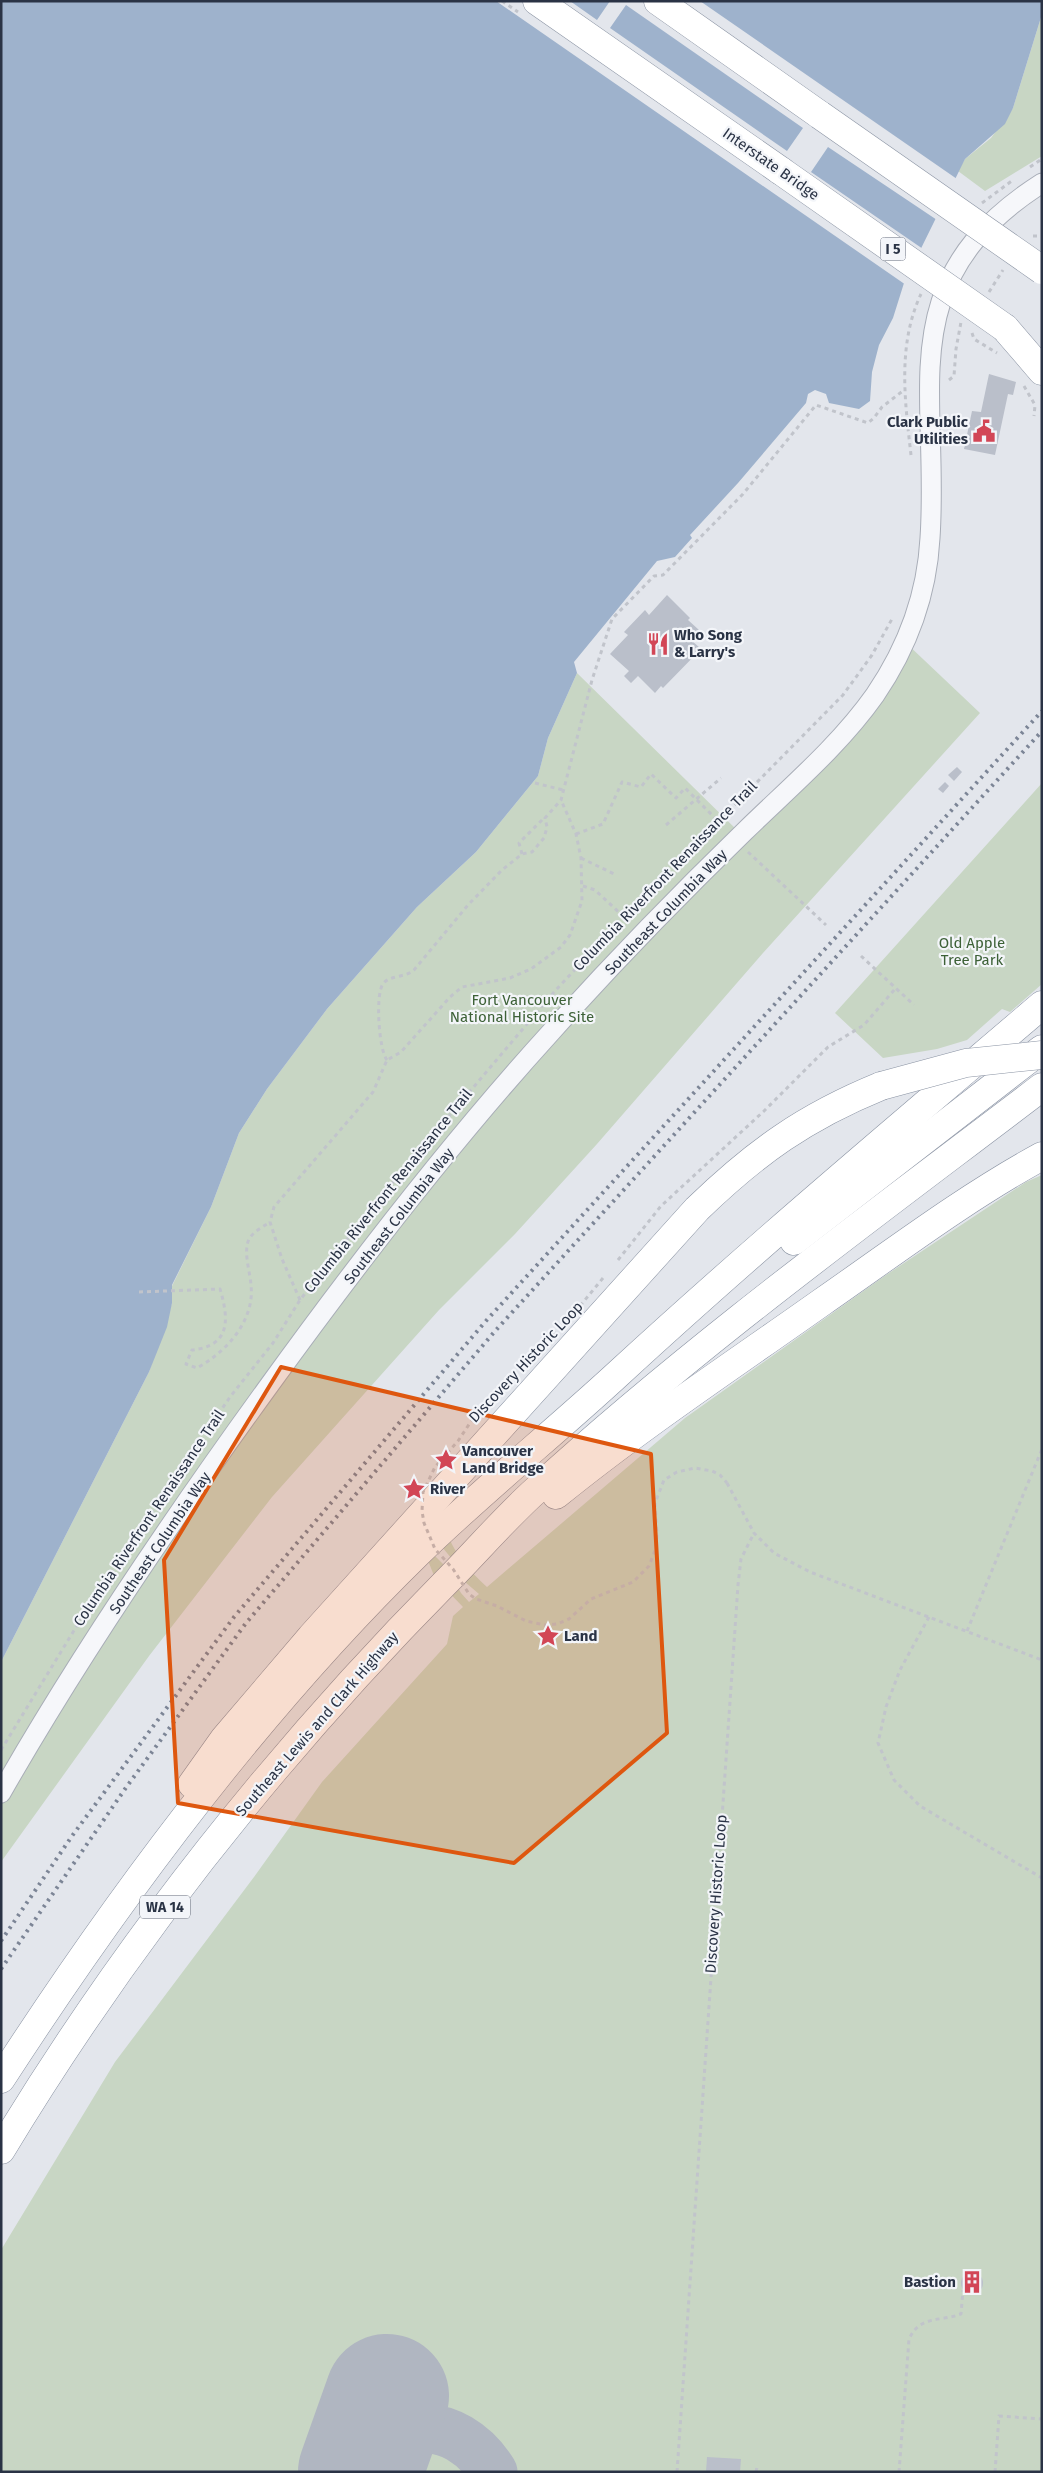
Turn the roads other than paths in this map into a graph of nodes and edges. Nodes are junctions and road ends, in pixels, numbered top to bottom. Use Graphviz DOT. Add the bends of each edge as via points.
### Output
graph roads {
  1 [pos="537,1"];
  2 [pos="658,1"];
  3 [pos="1042,183"];
  4 [pos="1042,270"];
  5 [pos="1005,328"];
  6 [pos="1042,356"];
  7 [pos="1042,371"];
  8 [pos="1042,1005"];
  9 [pos="1042,1049"];
  10 [pos="1042,1055"];
  11 [pos="1042,1087"];
  12 [pos="1042,1156"];
  13 [pos="619,1373"];
  14 [pos="452,1576"];
  15 [pos="1,1793"];
  16 [pos="156,1857"];
  17 [pos="1,2079"];
  18 [pos="1,2150"];
  1 -- 5 [label="highway, Interstate Bridge / I 5, bridge"];
  2 -- 4 [label="highway, bridge"];
  3 -- 15 [label="street, Southeast Columbia Way" via="985,228 961,258 938,310 929,357 930,541 924,583 905,642 874,695 830,747 656,919 549,1034 449,1152 308,1332 172,1522"];
  5 -- 6 [label="highway, I 5"];
  5 -- 7 [label="highway"];
  8 -- 13 [label="highway" via="692,1305"];
  9 -- 13 [label="highway"];
  10 -- 16 [label="highway, bridge" via="966,1063 881,1086 829,1109 779,1139 737,1171 677,1230 349,1594 224,1740 186,1794"];
  11 -- 14 [label="highway" via="667,1376 532,1494"];
  12 -- 14 [label="highway" via="969,1200 631,1438"];
  13 -- 16 [label="highway" via="467,1508 371,1601 269,1716"];
  14 -- 18 [label="highway, Southeast Lewis and Clark Highway / WA 14" via="306,1731 221,1833 107,1986"];
  16 -- 17 [label="highway, WA 14" via="76,1966"];
}
